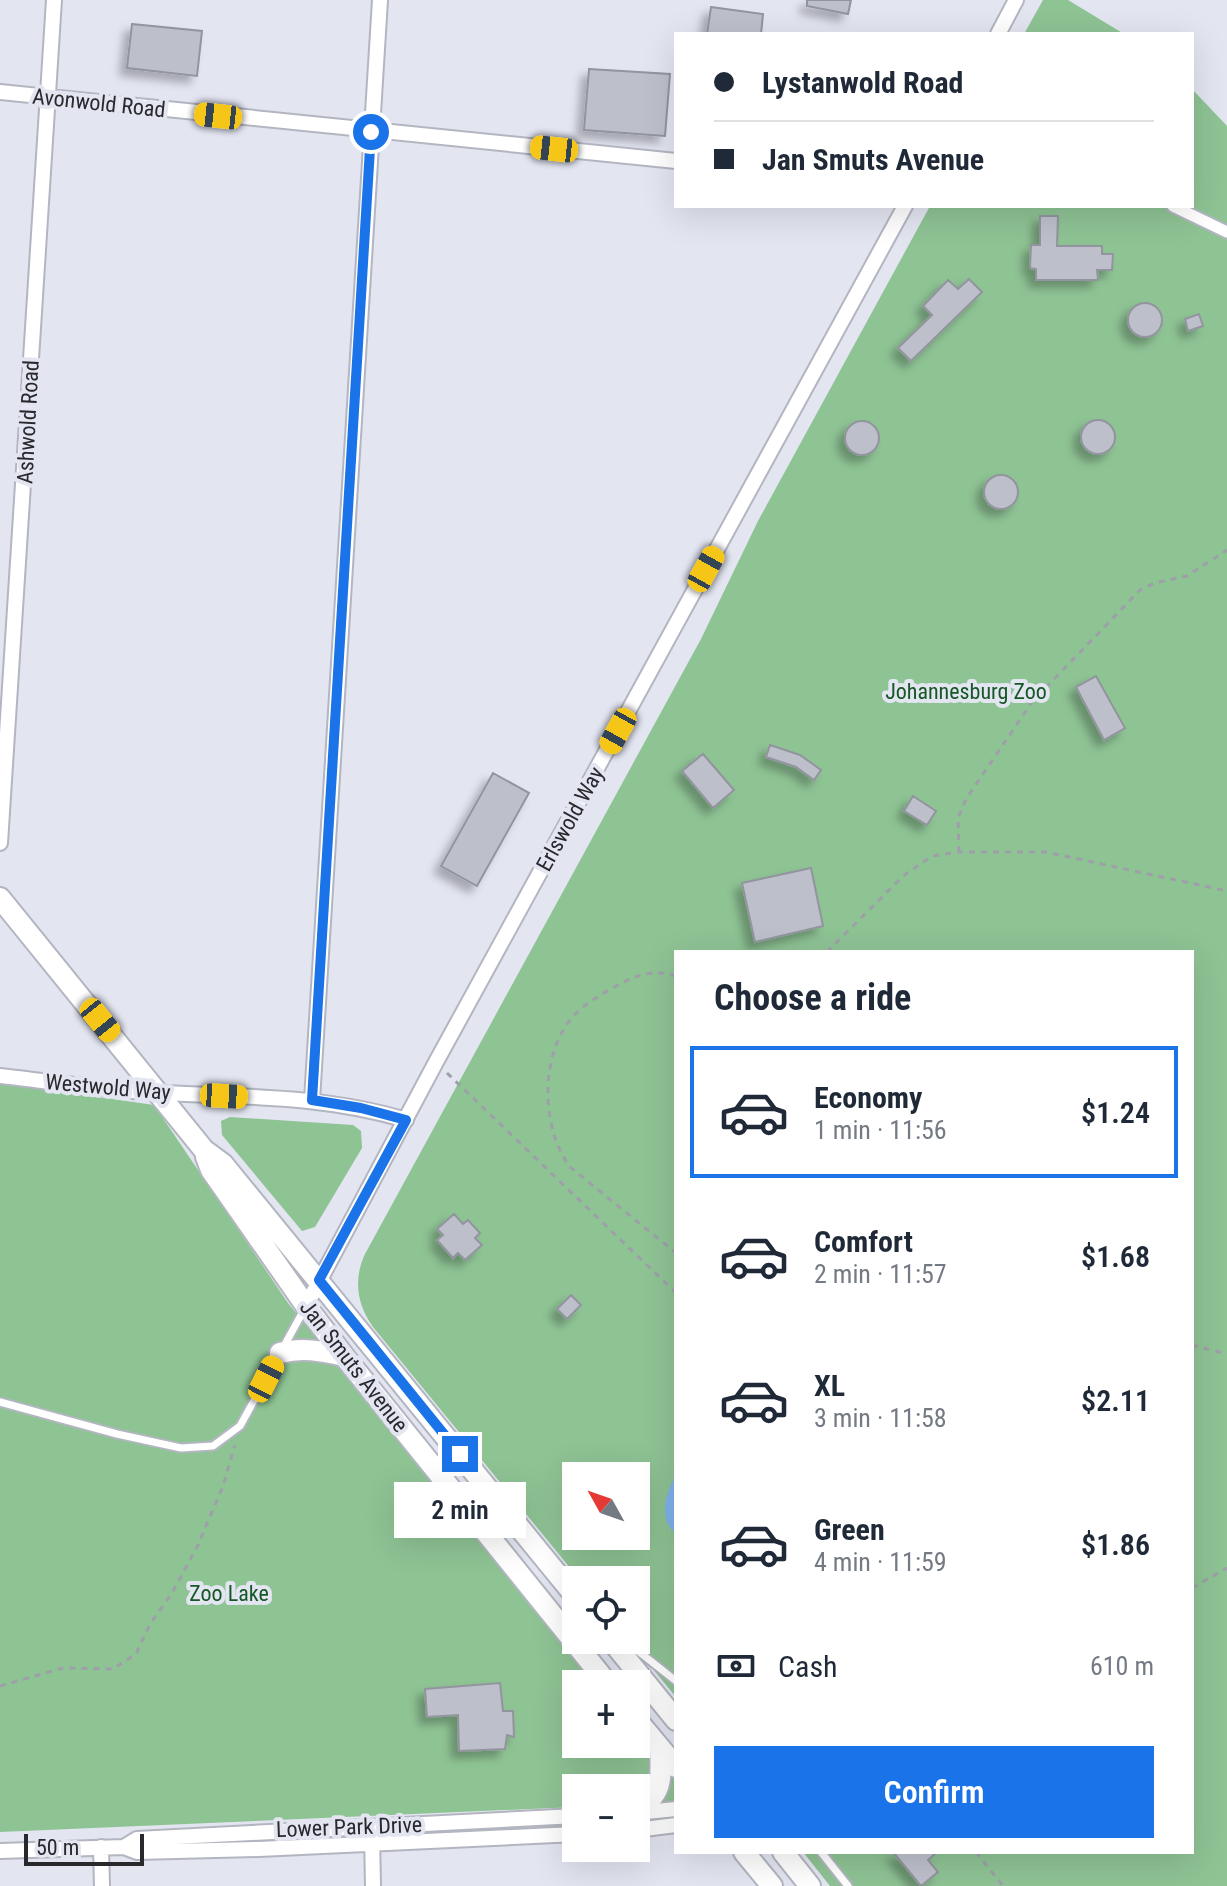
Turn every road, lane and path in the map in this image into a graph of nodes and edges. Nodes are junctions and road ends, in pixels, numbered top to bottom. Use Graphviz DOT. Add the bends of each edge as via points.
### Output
graph roads {
  1 [pos="54,0"];
  2 [pos="380,0"];
  3 [pos="1016,0"];
  4 [pos="999,32"];
  5 [pos="0,92"];
  6 [pos="48,96"];
  7 [pos="371,132"];
  8 [pos="674,161"];
  9 [pos="904,208"];
  10 [pos="1177,208"];
  11 [pos="1227,232"];
  12 [pos="1227,550"];
  13 [pos="0,843"];
  14 [pos="959,852"];
  15 [pos="1227,891"];
  16 [pos="0,898"];
  17 [pos="829,950"];
  18 [pos="674,975"];
  19 [pos="436,1062"];
  20 [pos="0,1076"];
  21 [pos="160,1093"];
  22 [pos="312,1100"];
  23 [pos="406,1120"];
  24 [pos="204,1150"];
  25 [pos="674,1251"];
  26 [pos="319,1280"];
  27 [pos="674,1291"];
  28 [pos="306,1306"];
  29 [pos="1194,1346"];
  30 [pos="280,1353"];
  31 [pos="1227,1354"];
  32 [pos="344,1356"];
  33 [pos="0,1402"];
  34 [pos="240,1426"];
  35 [pos="1227,1568"];
  36 [pos="562,1580"];
  37 [pos="1194,1587"];
  38 [pos="622,1654"];
  39 [pos="642,1654"];
  40 [pos="597,1670"];
  41 [pos="674,1679"];
  42 [pos="0,1686"];
  43 [pos="674,1718"];
  44 [pos="650,1736"];
  45 [pos="660,1749"];
  46 [pos="674,1765"];
  47 [pos="650,1802"];
  48 [pos="674,1809"];
  49 [pos="650,1810"];
  50 [pos="562,1817"];
  51 [pos="674,1825"];
  52 [pos="372,1826"];
  53 [pos="650,1828"];
  54 [pos="562,1835"];
  55 [pos="372,1843"];
  56 [pos="101,1847"];
  57 [pos="124,1847"];
  58 [pos="0,1851"];
  59 [pos="746,1854"];
  60 [pos="785,1854"];
  61 [pos="823,1854"];
  62 [pos="978,1854"];
  63 [pos="102,1886"];
  64 [pos="373,1886"];
  65 [pos="772,1886"];
  66 [pos="810,1886"];
  67 [pos="848,1886"];
  68 [pos="1003,1886"];
  1 -- 6 [label="street, Ashwold Road"];
  2 -- 7 [label="street"];
  3 -- 4 [label="street"];
  5 -- 6 [label="street, Avonwold Road"];
  6 -- 7 [label="street, Avonwold Road"];
  6 -- 13 [label="street, Ashwold Road"];
  7 -- 8 [label="street, Avonwold Road"];
  7 -- 22 [label="street"];
  9 -- 19 [label="street, Erlswold Way"];
  10 -- 11 [label="street"];
  12 -- 14 [label="path" via="1187,576 1140,590 1032,702 966,799 958,818"];
  14 -- 15 [label="path" via="1046,852"];
  14 -- 17 [label="path" via="932,856 903,876"];
  16 -- 21 [label="main road, Jan Smuts Avenue"];
  18 -- 25 [label="path" via="643,974 579,1011 552,1056 549,1099 551,1127 570,1167"];
  19 -- 23 [label="street, Erlswold Way"];
  19 -- 27 [label="path"];
  20 -- 21 [label="street, Westwold Way"];
  21 -- 22 [label="street, Westwold Way"];
  21 -- 24 [label="main road, Jan Smuts Avenue"];
  22 -- 23 [label="street, Westwold Way"];
  23 -- 26 [label="street, Erlswold Way"];
  24 -- 26 [label="main road, Jan Smuts Avenue" via="223,1164"];
  24 -- 28 [label="main road, Jan Smuts Avenue" via="211,1170"];
  26 -- 28 [label="street, Erlswold Way"];
  26 -- 36 [label="main road, Jan Smuts Avenue"];
  28 -- 30 [label="lane"];
  28 -- 32 [label="main road, Jan Smuts Avenue"];
  29 -- 31 [label="path"];
  30 -- 32 [label="main road" via="313,1349"];
  30 -- 34 [label="lane"];
  32 -- 40 [label="main road, Jan Smuts Avenue"];
  33 -- 34 [label="lane" via="181,1448 213,1446"];
  34 -- 42 [label="path" via="198,1545 136,1654 113,1669 63,1668"];
  35 -- 37 [label="path"];
  38 -- 43 [label="main road"];
  39 -- 41 [label="lane"];
  44 -- 45 [label="main road"];
  45 -- 46 [label="main road"];
  45 -- 47 [label="main road" via="661,1777"];
  48 -- 49 [label="street"];
  50 -- 52 [label="street, Lower Park Drive"];
  51 -- 53 [label="street"];
  52 -- 55 [label="street"];
  52 -- 57 [label="street, Lower Park Drive" via="137,1839"];
  54 -- 55 [label="street, Lower Park Drive"];
  55 -- 57 [label="street, Lower Park Drive" via="137,1852"];
  55 -- 64 [label="street"];
  56 -- 57 [label="street, Lower Park Drive"];
  56 -- 58 [label="street, Lower Park Drive"];
  56 -- 63 [label="street"];
  59 -- 65 [label="main road"];
  60 -- 66 [label="main road"];
  61 -- 67 [label="lane"];
  62 -- 68 [label="path"];
}
